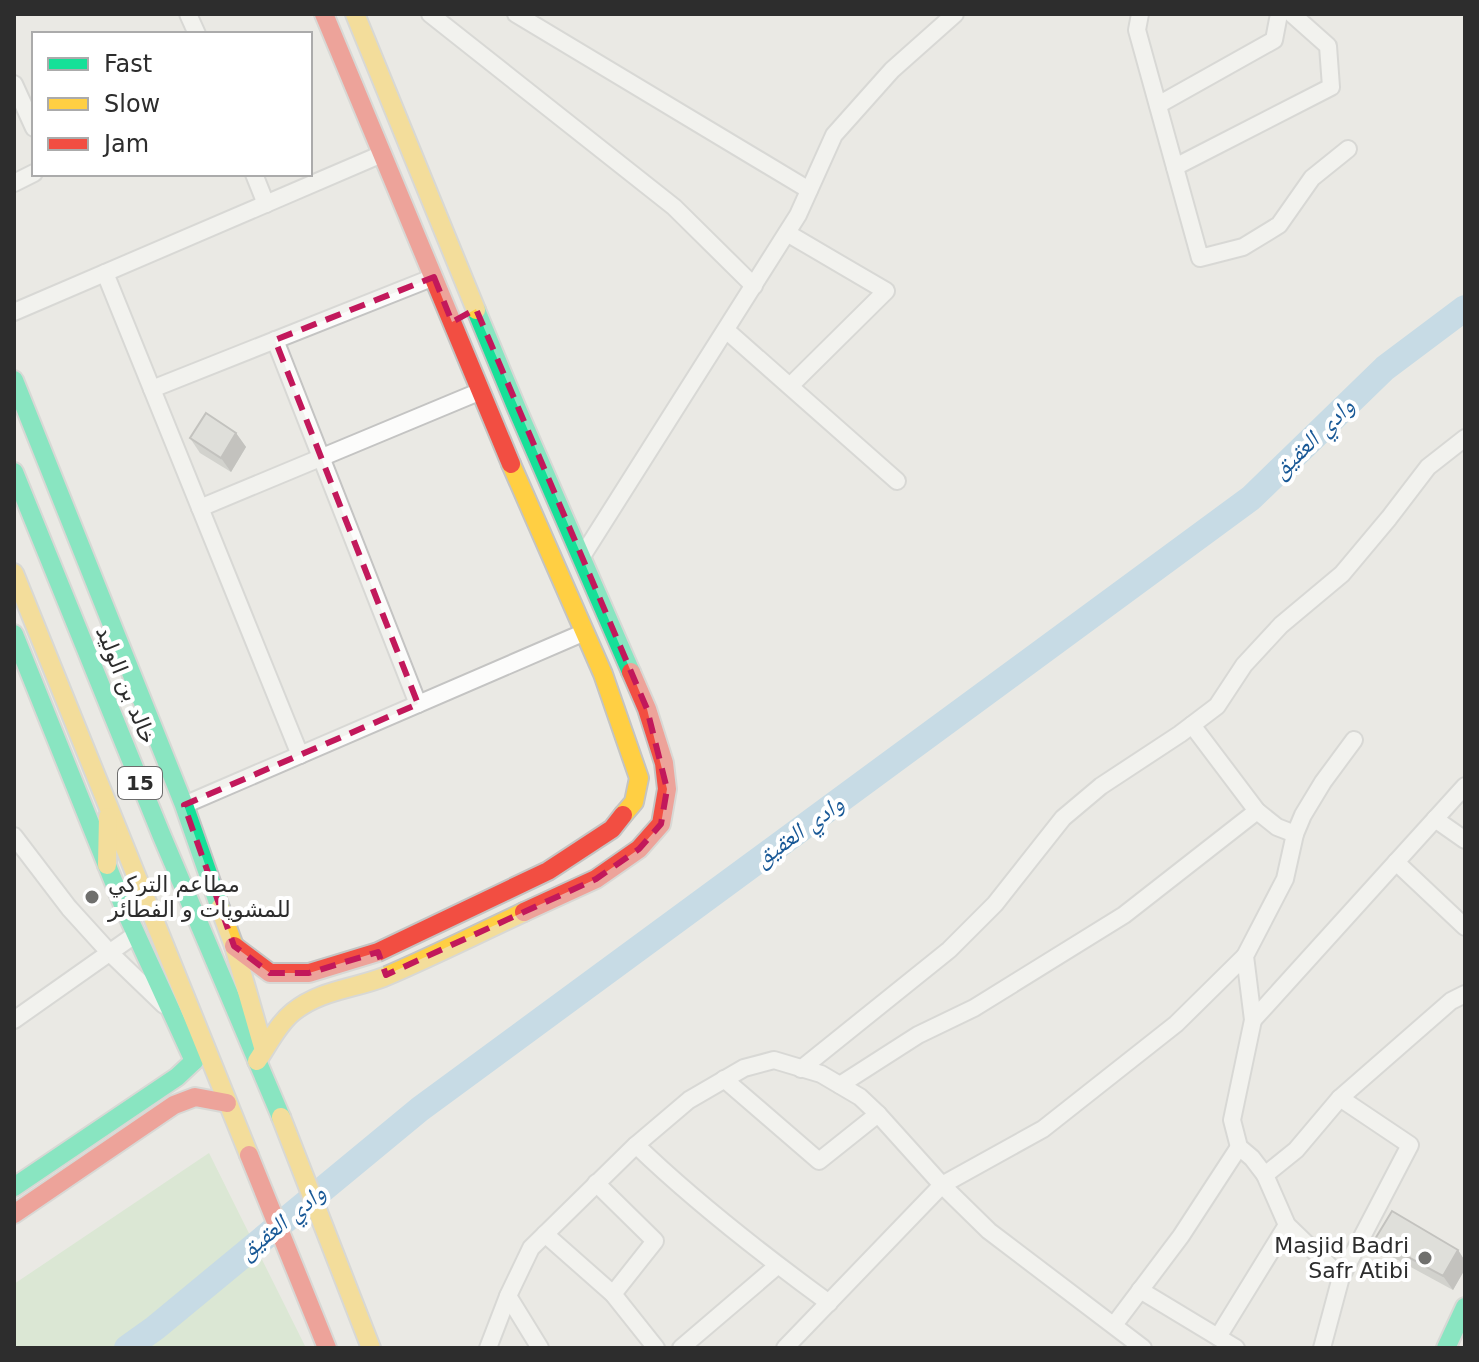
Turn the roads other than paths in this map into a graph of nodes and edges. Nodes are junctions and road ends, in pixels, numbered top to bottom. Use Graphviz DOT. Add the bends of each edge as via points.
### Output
graph roads {
  1 [pos="324,14"];
  2 [pos="355,14"];
  3 [pos="430,14"];
  4 [pos="516,14"];
  5 [pos="955,14"];
  6 [pos="1140,14"];
  7 [pos="1279,14"];
  8 [pos="1292,14"];
  9 [pos="14,84"];
  10 [pos="1158,105"];
  11 [pos="32,124"];
  12 [pos="1348,149"];
  13 [pos="382,154"];
  14 [pos="1175,167"];
  15 [pos="32,174"];
  16 [pos="255,176"];
  17 [pos="14,183"];
  18 [pos="809,190"];
  19 [pos="266,204"];
  20 [pos="787,233"];
  21 [pos="105,273"];
  22 [pos="434,277"];
  23 [pos="754,286"];
  24 [pos="476,309"];
  25 [pos="14,312"];
  26 [pos="452,322"];
  27 [pos="726,330"];
  28 [pos="275,340"];
  29 [pos="14,380"];
  30 [pos="790,386"];
  31 [pos="152,389"];
  32 [pos="481,391"];
  33 [pos="1465,438"];
  34 [pos="321,457"];
  35 [pos="14,472"];
  36 [pos="897,481"];
  37 [pos="200,508"];
  38 [pos="581,558"];
  39 [pos="14,573"];
  40 [pos="585,632"];
  41 [pos="14,634"];
  42 [pos="418,704"];
  43 [pos="1192,725"];
  44 [pos="1354,740"];
  45 [pos="300,755"];
  46 [pos="1465,786"];
  47 [pos="184,805"];
  48 [pos="109,809"];
  49 [pos="1257,811"];
  50 [pos="1435,819"];
  51 [pos="1295,834"];
  52 [pos="14,836"];
  53 [pos="1465,840"];
  54 [pos="1396,862"];
  55 [pos="107,865"];
  56 [pos="1465,927"];
  57 [pos="136,934"];
  58 [pos="234,946"];
  59 [pos="109,952"];
  60 [pos="378,952"];
  61 [pos="1245,956"];
  62 [pos="386,975"];
  63 [pos="1465,994"];
  64 [pos="173,1013"];
  65 [pos="14,1020"];
  66 [pos="1253,1020"];
  67 [pos="202,1040"];
  68 [pos="260,1055"];
  69 [pos="194,1061"];
  70 [pos="801,1069"];
  71 [pos="724,1079"];
  72 [pos="840,1085"];
  73 [pos="1340,1098"];
  74 [pos="229,1107"];
  75 [pos="878,1114"];
  76 [pos="636,1145"];
  77 [pos="1239,1147"];
  78 [pos="1265,1175"];
  79 [pos="596,1183"];
  80 [pos="942,1185"];
  81 [pos="14,1187"];
  82 [pos="14,1214"];
  83 [pos="1287,1225"];
  84 [pos="545,1234"];
  85 [pos="777,1266"];
  86 [pos="1341,1277"];
  87 [pos="1140,1290"];
  88 [pos="613,1294"];
  89 [pos="508,1296"];
  90 [pos="829,1303"];
  91 [pos="1465,1307"];
  92 [pos="1114,1325"];
  93 [pos="1218,1337"];
  94 [pos="327,1348"];
  95 [pos="371,1348"];
  96 [pos="488,1348"];
  97 [pos="540,1348"];
  98 [pos="656,1348"];
  99 [pos="681,1348"];
  100 [pos="785,1348"];
  101 [pos="1143,1348"];
  102 [pos="1236,1348"];
  103 [pos="1322,1348"];
  104 [pos="1446,1348"];
  1 -- 13 [label="main road"];
  2 -- 24 [label="main road"];
  3 -- 23 [label="street" via="674,207"];
  4 -- 18 [label="street"];
  5 -- 18 [label="street" via="892,70 834,135"];
  6 -- 10 [label="street" via="1137,30"];
  7 -- 10 [label="street" via="1274,40"];
  8 -- 14 [label="street" via="1328,46 1331,87"];
  9 -- 11 [label="street"];
  10 -- 14 [label="street"];
  12 -- 14 [label="street" via="1312,178 1279,225 1243,247 1200,258"];
  13 -- 19 [label="street"];
  13 -- 22 [label="main road"];
  15 -- 17 [label="street"];
  16 -- 19 [label="street"];
  18 -- 20 [label="street"];
  19 -- 21 [label="street"];
  20 -- 23 [label="street"];
  20 -- 30 [label="street" via="886,291"];
  21 -- 25 [label="street"];
  21 -- 31 [label="street"];
  22 -- 26 [label="main road"];
  22 -- 28 [label="street"];
  23 -- 27 [label="street"];
  24 -- 26 [label="street"];
  24 -- 38 [label="main road"];
  26 -- 32 [label="main road"];
  27 -- 30 [label="street"];
  27 -- 38 [label="street"];
  28 -- 31 [label="street"];
  28 -- 34 [label="street"];
  29 -- 47 [label="main road"];
  30 -- 36 [label="street"];
  31 -- 37 [label="street"];
  32 -- 34 [label="street"];
  32 -- 40 [label="main road"];
  33 -- 43 [label="street" via="1428,467 1342,574 1281,625 1244,665 1217,706"];
  34 -- 37 [label="street"];
  34 -- 42 [label="street"];
  35 -- 68 [label="main road, خالد بن الوليد / 15" via="161,834"];
  37 -- 45 [label="street"];
  38 -- 62 [label="main road" via="647,709 664,763 667,789 661,824 639,849 596,879"];
  39 -- 48 [label="main road, 15"];
  40 -- 42 [label="street"];
  40 -- 60 [label="main road" via="639,778 634,802 612,829 548,871"];
  41 -- 55 [label="main road"];
  42 -- 45 [label="street"];
  43 -- 49 [label="street"];
  43 -- 70 [label="street" via="1063,818 995,904 949,950"];
  44 -- 51 [label="street"];
  45 -- 47 [label="street"];
  46 -- 50 [label="street"];
  47 -- 58 [label="main road"];
  48 -- 55 [label="main road"];
  48 -- 67 [label="main road, 15"];
  49 -- 51 [label="street"];
  49 -- 72 [label="street" via="1124,915"];
  50 -- 53 [label="street"];
  50 -- 54 [label="street"];
  51 -- 61 [label="street" via="1285,879"];
  52 -- 59 [label="street"];
  54 -- 56 [label="street"];
  54 -- 66 [label="street"];
  55 -- 57 [label="main road"];
  57 -- 59 [label="street"];
  57 -- 64 [label="main road"];
  58 -- 60 [label="main road" via="270,973 309,973"];
  58 -- 68 [label="main road"];
  59 -- 64 [label="street"];
  59 -- 65 [label="street"];
  60 -- 62 [label="main road"];
  61 -- 66 [label="street"];
  61 -- 80 [label="street" via="1176,1024 1043,1129"];
  62 -- 68 [label="main road" via="307,1002 291,1013"];
  63 -- 73 [label="street"];
  64 -- 69 [label="main road"];
  66 -- 77 [label="street" via="1232,1120"];
  67 -- 69 [label="main road"];
  67 -- 74 [label="main road, 15"];
  68 -- 95 [label="main road, خالد بن الوليد / 15"];
  69 -- 81 [label="main road"];
  70 -- 71 [label="street" via="774,1060"];
  70 -- 72 [label="street"];
  71 -- 75 [label="street" via="819,1161"];
  71 -- 76 [label="street" via="689,1100"];
  72 -- 75 [label="street"];
  73 -- 78 [label="street" via="1296,1150"];
  73 -- 86 [label="street" via="1410,1145"];
  74 -- 82 [label="main road" via="195,1097 174,1105"];
  74 -- 94 [label="main road, 15"];
  75 -- 80 [label="street"];
  76 -- 79 [label="street"];
  76 -- 85 [label="street"];
  77 -- 78 [label="street"];
  77 -- 87 [label="street"];
  78 -- 83 [label="street"];
  79 -- 84 [label="street"];
  79 -- 88 [label="street" via="655,1241"];
  80 -- 90 [label="street"];
  80 -- 92 [label="street" via="989,1231"];
  83 -- 86 [label="street"];
  83 -- 93 [label="street"];
  84 -- 88 [label="street"];
  84 -- 89 [label="street" via="531,1248"];
  85 -- 90 [label="street"];
  85 -- 99 [label="street"];
  86 -- 103 [label="street"];
  87 -- 92 [label="street"];
  87 -- 93 [label="street"];
  88 -- 98 [label="street"];
  89 -- 96 [label="street"];
  89 -- 97 [label="street"];
  90 -- 100 [label="street"];
  91 -- 104 [label="main road"];
  92 -- 101 [label="street"];
  93 -- 102 [label="street"];
}
